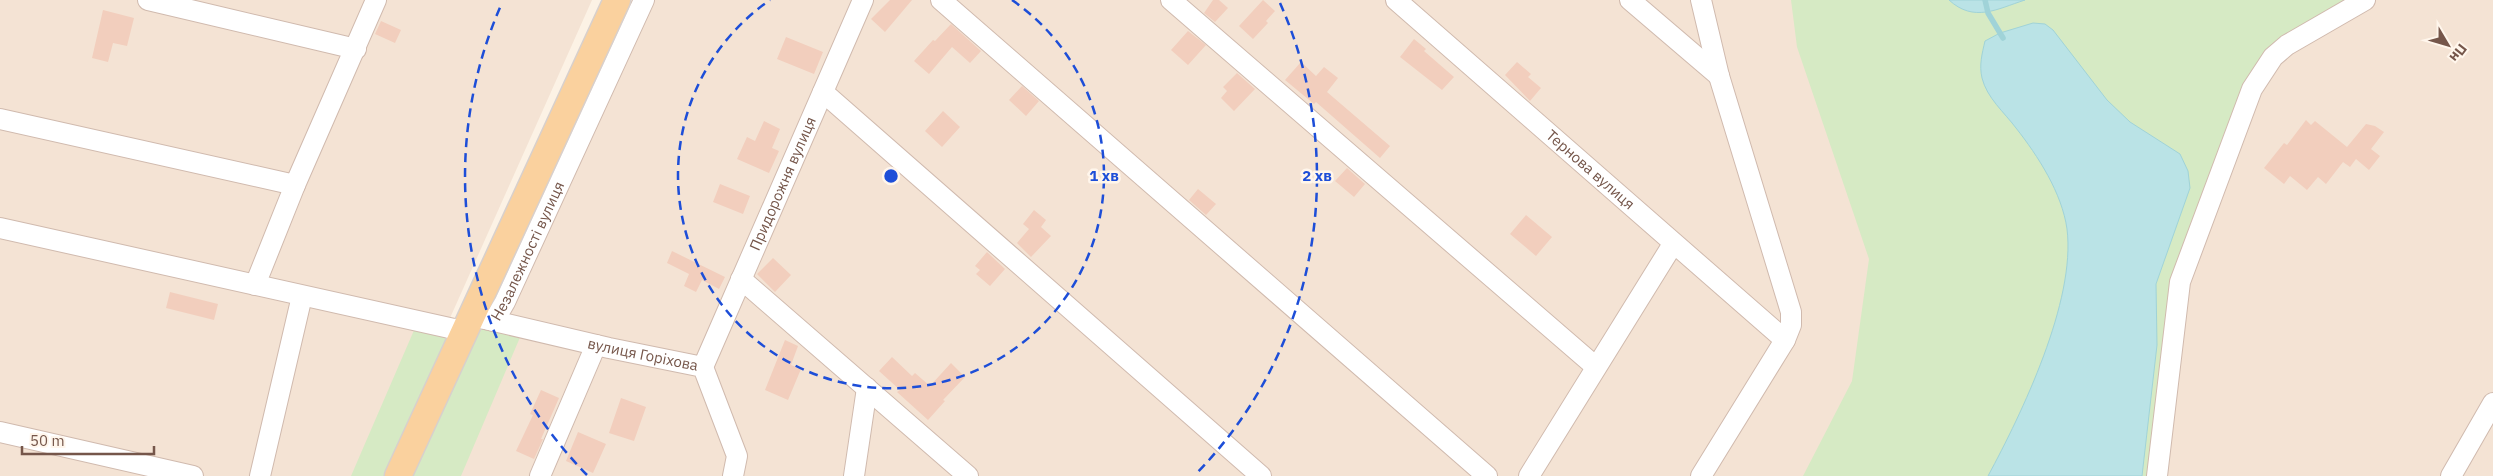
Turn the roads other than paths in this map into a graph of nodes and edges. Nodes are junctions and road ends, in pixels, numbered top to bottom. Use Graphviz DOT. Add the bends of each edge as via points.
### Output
graph roads {
  1 [pos="148,0"];
  2 [pos="376,0"];
  3 [pos="617,0"];
  4 [pos="644,0"];
  5 [pos="863,0"];
  6 [pos="940,0"];
  7 [pos="1171,0"];
  8 [pos="1396,0"];
  9 [pos="1630,0"];
  10 [pos="1702,0"];
  11 [pos="2365,0"];
  12 [pos="356,49"];
  13 [pos="1719,76"];
  14 [pos="823,92"];
  15 [pos="0,119"];
  16 [pos="295,185"];
  17 [pos="0,228"];
  18 [pos="1673,244"];
  19 [pos="741,279"];
  20 [pos="255,285"];
  21 [pos="302,296"];
  22 [pos="476,322"];
  23 [pos="1785,340"];
  24 [pos="596,345"];
  25 [pos="703,367"];
  26 [pos="1596,367"];
  27 [pos="867,388"];
  28 [pos="2493,403"];
  29 [pos="0,432"];
  30 [pos="193,476"];
  31 [pos="260,476"];
  32 [pos="398,476"];
  33 [pos="540,476"];
  34 [pos="733,476"];
  35 [pos="854,476"];
  36 [pos="968,476"];
  37 [pos="1261,476"];
  38 [pos="1487,476"];
  39 [pos="1528,476"];
  40 [pos="1701,476"];
  41 [pos="2156,476"];
  42 [pos="2451,476"];
  1 -- 12 [label="street"];
  2 -- 12 [label="street"];
  3 -- 22 [label="main road"];
  4 -- 22 [label="street, Незалежності вулиця" via="505,302"];
  5 -- 14 [label="street, Придорожня вулиця"];
  6 -- 38 [label="street"];
  7 -- 26 [label="street"];
  8 -- 18 [label="street, Тернова вулиця"];
  9 -- 13 [label="street"];
  10 -- 13 [label="street"];
  11 -- 41 [label="street" via="2287,46 2269,63 2252,89 2180,282"];
  12 -- 16 [label="street"];
  13 -- 23 [label="street" via="1791,312"];
  14 -- 19 [label="street, Придорожня вулиця"];
  14 -- 37 [label="street"];
  15 -- 16 [label="street"];
  16 -- 20 [label="street"];
  17 -- 20 [label="street, вулиця Горіхова"];
  18 -- 23 [label="street, Тернова вулиця"];
  18 -- 26 [label="street"];
  19 -- 25 [label="street, Придорожня вулиця"];
  19 -- 27 [label="street"];
  20 -- 21 [label="street, вулиця Горіхова"];
  21 -- 22 [label="street, вулиця Горіхова"];
  21 -- 31 [label="street"];
  22 -- 24 [label="street, вулиця Горіхова"];
  22 -- 32 [label="street, Незалежності вулиця"];
  23 -- 40 [label="street"];
  24 -- 25 [label="street, вулиця Горіхова"];
  24 -- 33 [label="street"];
  25 -- 34 [label="street, вулиця Горіхова" via="737,456"];
  26 -- 39 [label="street"];
  27 -- 35 [label="street"];
  27 -- 36 [label="street"];
  28 -- 42 [label="street"];
  29 -- 30 [label="street"];
}
